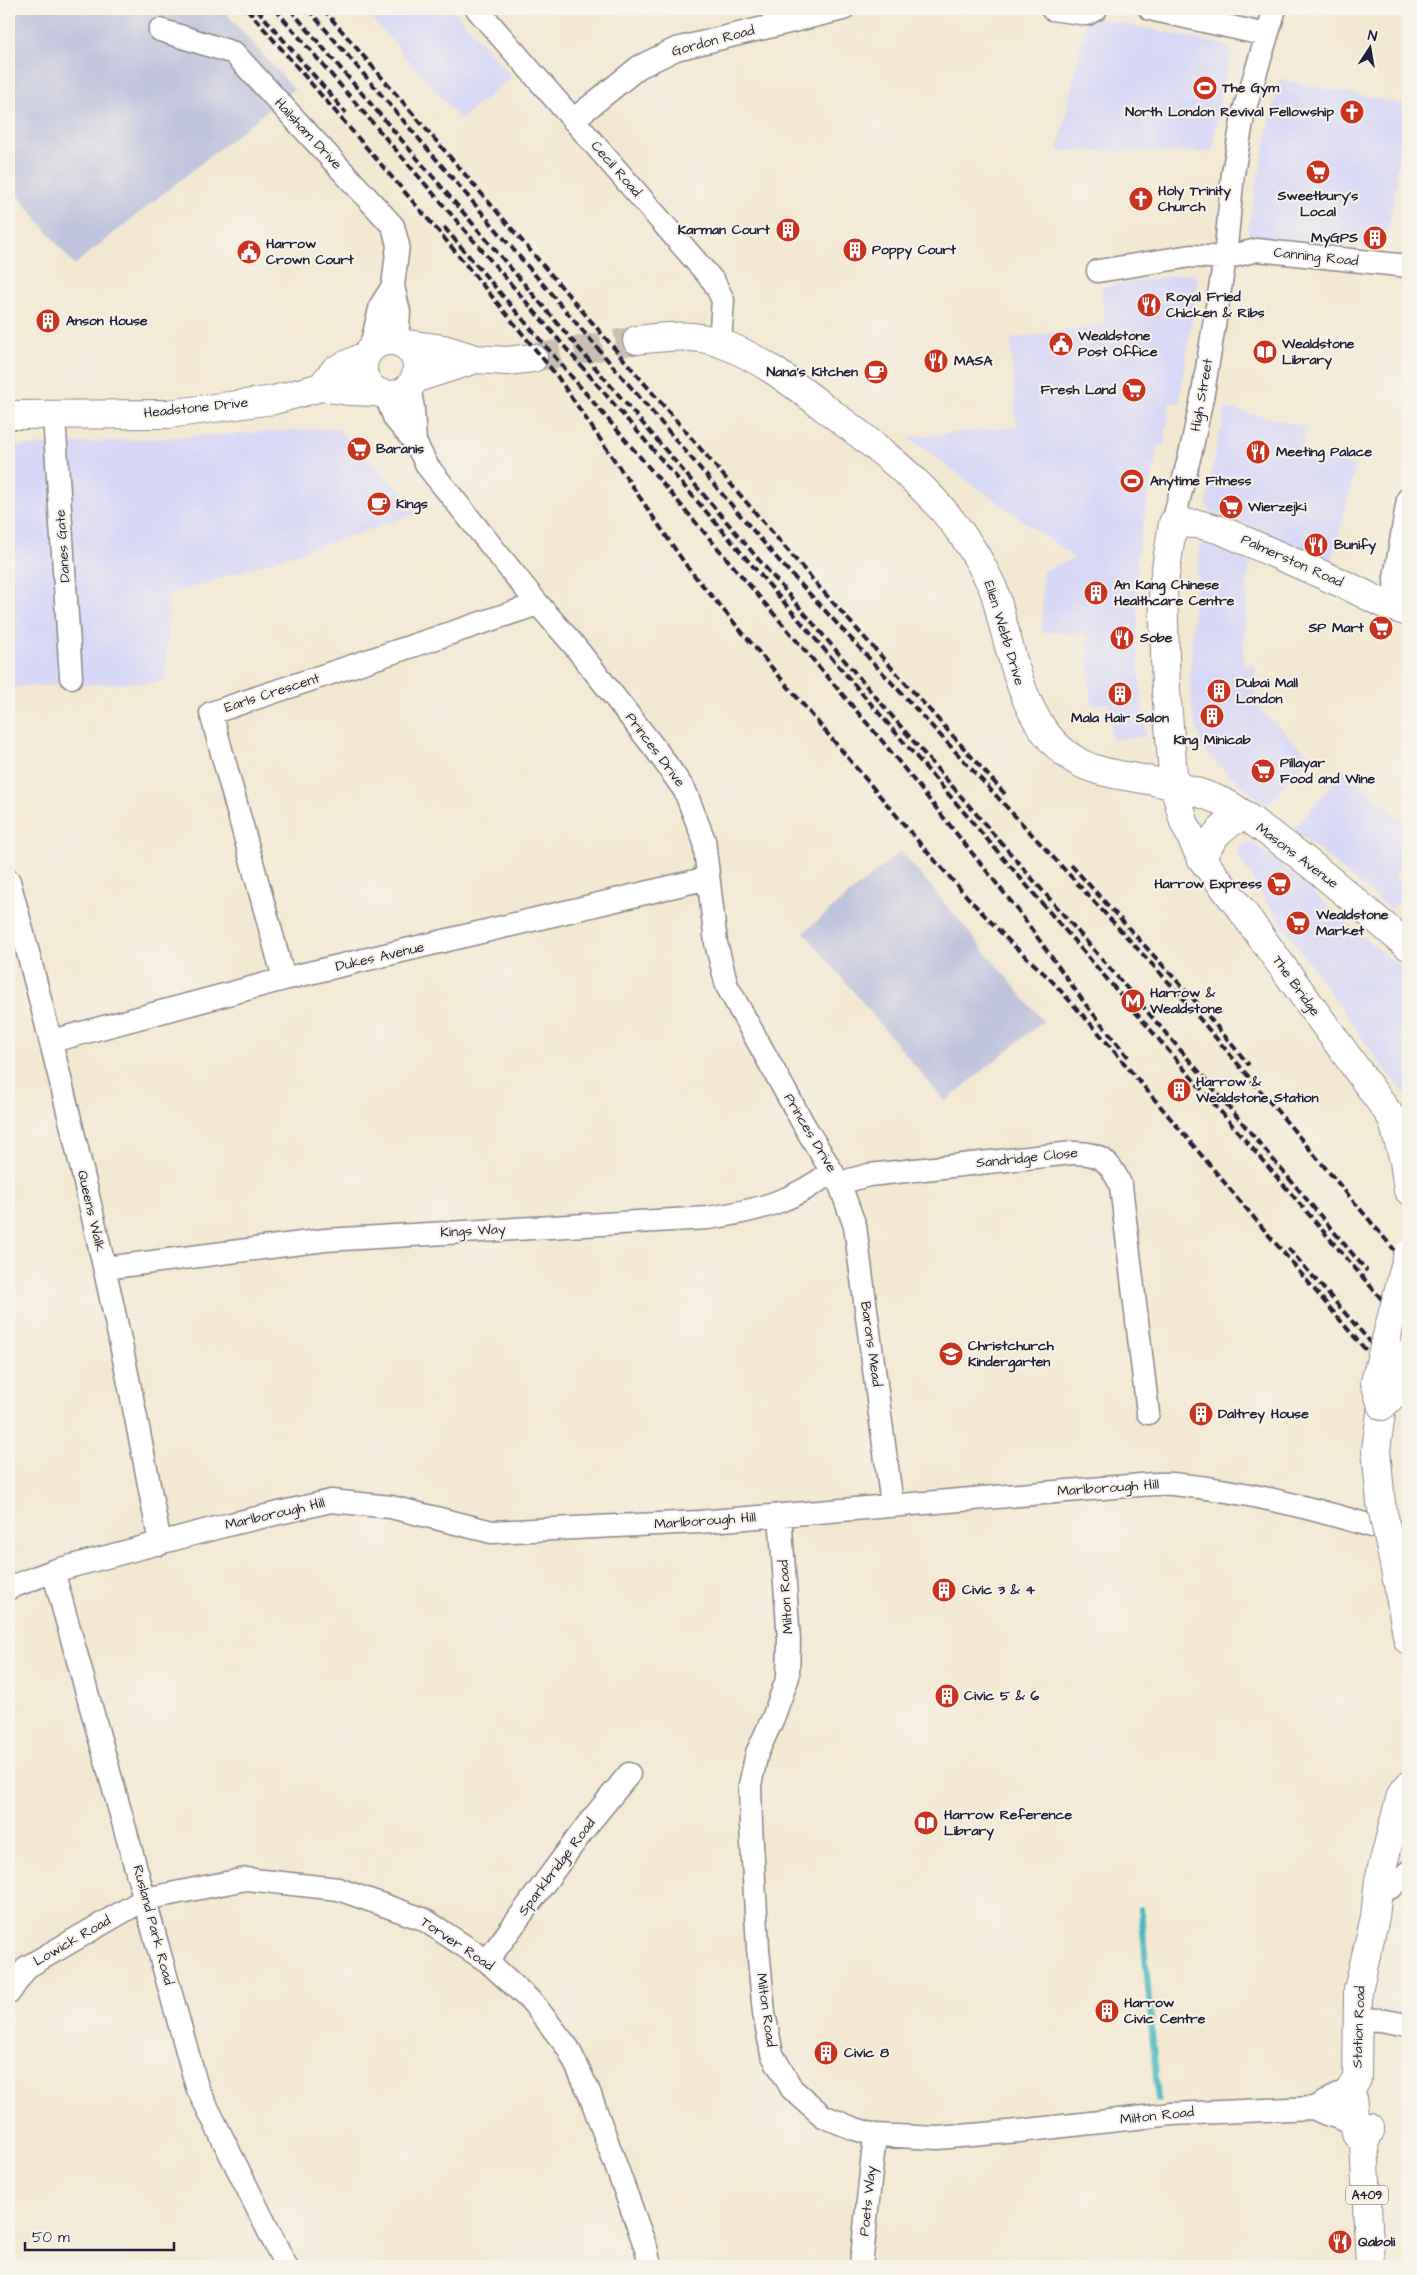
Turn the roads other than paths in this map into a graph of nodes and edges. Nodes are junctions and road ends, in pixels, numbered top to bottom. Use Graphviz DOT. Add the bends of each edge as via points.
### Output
graph roads {
  1 [pos="477,9"];
  2 [pos="843,9"];
  3 [pos="1052,9"];
  4 [pos="1096,9"];
  5 [pos="1150,9"];
  6 [pos="1275,9"];
  7 [pos="160,30"];
  8 [pos="1267,35"];
  9 [pos="573,120"];
  10 [pos="1225,258"];
  11 [pos="1408,266"];
  12 [pos="1098,271"];
  13 [pos="393,286"];
  14 [pos="637,340"];
  15 [pos="398,343"];
  16 [pos="720,343"];
  17 [pos="367,353"];
  18 [pos="533,358"];
  19 [pos="476,359"];
  20 [pos="321,386"];
  21 [pos="396,388"];
  22 [pos="9,415"];
  23 [pos="54,416"];
  24 [pos="1408,499"];
  25 [pos="1173,523"];
  26 [pos="538,604"];
  27 [pos="1402,609"];
  28 [pos="72,677"];
  29 [pos="1174,785"];
  30 [pos="1245,816"];
  31 [pos="1202,858"];
  32 [pos="708,878"];
  33 [pos="9,881"];
  34 [pos="1408,946"];
  35 [pos="284,979"];
  36 [pos="52,1041"];
  37 [pos="1402,1131"];
  38 [pos="836,1178"];
  39 [pos="1408,1190"];
  40 [pos="1408,1254"];
  41 [pos="105,1268"];
  42 [pos="1408,1353"];
  43 [pos="1382,1406"];
  44 [pos="1148,1413"];
  45 [pos="892,1505"];
  46 [pos="780,1515"];
  47 [pos="1408,1538"];
  48 [pos="160,1544"];
  49 [pos="52,1571"];
  50 [pos="9,1588"];
  51 [pos="1408,1640"];
  52 [pos="629,1774"];
  53 [pos="1408,1786"];
  54 [pos="1408,1825"];
  55 [pos="1400,1880"];
  56 [pos="145,1898"];
  57 [pos="1376,1918"];
  58 [pos="487,1961"];
  59 [pos="9,1993"];
  60 [pos="1356,2019"];
  61 [pos="1408,2025"];
  62 [pos="1354,2083"];
  63 [pos="1314,2108"];
  64 [pos="1360,2134"];
  65 [pos="875,2135"];
  66 [pos="286,2266"];
  67 [pos="650,2266"];
  68 [pos="861,2266"];
  69 [pos="1370,2266"];
  1 -- 9 [label="street, Cecil Road"];
  2 -- 9 [label="street, Gordon Road" via="676,49 639,67"];
  3 -- 4 [label="street" via="1087,14"];
  5 -- 8 [label="street"];
  6 -- 8 [label="street, High Street"];
  7 -- 13 [label="street, Hailsham Drive" via="234,53 394,226 398,245"];
  8 -- 10 [label="street, High Street" via="1244,111 1233,173"];
  9 -- 16 [label="street, Cecil Road" via="714,282 723,300"];
  10 -- 11 [label="street, Canning Road" via="1256,250"];
  10 -- 12 [label="street" via="1191,256"];
  10 -- 25 [label="street, High Street" via="1196,428"];
  13 -- 15 [label="street, Hailsham Drive" via="399,312"];
  13 -- 17 [label="street, Hailsham Drive" via="381,305"];
  14 -- 16 [label="street" via="675,336"];
  15 -- 17 [label="street" via="382,342"];
  15 -- 19 [label="street, Headstone Drive" via="444,348"];
  15 -- 21 [label="street" via="413,354 416,370"];
  16 -- 29 [label="street, Ellen Webb Drive" via="764,365 807,394 893,460 950,517 973,549 992,585 1022,693 1045,731 1059,747 1089,767"];
  17 -- 20 [label="street, Headstone Drive" via="335,370"];
  17 -- 21 [label="street" via="363,374 370,386"];
  18 -- 19 [label="street, Headstone Drive" via="507,361"];
  19 -- 21 [label="street, Headstone Drive"];
  20 -- 21 [label="street, Headstone Drive" via="348,391"];
  20 -- 23 [label="street, Headstone Drive" via="274,400 168,414"];
  21 -- 26 [label="street, Princes Drive" via="395,419 414,442 428,467"];
  22 -- 23 [label="street, Headstone Drive"];
  23 -- 28 [label="street, Danes Gate"];
  24 -- 27 [label="street" via="1395,578"];
  25 -- 27 [label="street, Palmerston Road" via="1198,524 1221,530 1384,604"];
  25 -- 29 [label="street, High Street" via="1164,588 1166,690"];
  26 -- 32 [label="street, Princes Drive" via="686,791 704,840"];
  26 -- 35 [label="street, Earls Crescent" via="211,713"];
  29 -- 30 [label="street, Masons Avenue" via="1223,802"];
  29 -- 31 [label="street, The Bridge" via="1184,822"];
  30 -- 31 [label="street" via="1221,828"];
  30 -- 34 [label="street, Masons Avenue" via="1300,854"];
  31 -- 37 [label="street, The Bridge"];
  32 -- 35 [label="street, Dukes Avenue"];
  32 -- 38 [label="street, Princes Drive" via="716,943 727,986"];
  33 -- 36 [label="street, Queens Walk"];
  35 -- 36 [label="street, Dukes Avenue"];
  36 -- 41 [label="street, Queens Walk"];
  37 -- 39 [label="street, The Bridge"];
  38 -- 41 [label="street, Kings Way" via="790,1198 736,1214 708,1218 325,1240"];
  38 -- 44 [label="street, Sandridge Close" via="850,1180 869,1175 1084,1152 1106,1161 1121,1186"];
  38 -- 45 [label="street, Barons Mead" via="855,1226"];
  40 -- 43 [label="street, bridge" via="1375,1382"];
  41 -- 48 [label="street, Queens Walk"];
  42 -- 43 [label="street, bridge" via="1399,1388"];
  43 -- 51 [label="street, bridge" via="1376,1450 1382,1503"];
  45 -- 46 [label="street, Marlborough Hill"];
  45 -- 47 [label="street, Marlborough Hill" via="1170,1484 1239,1493 1338,1516"];
  46 -- 48 [label="street, Marlborough Hill" via="492,1532 391,1507 331,1501"];
  46 -- 65 [label="street, Milton Road" via="789,1640 788,1677 758,1753 750,1785 764,2013 772,2054 792,2089 822,2116"];
  48 -- 49 [label="street, Marlborough Hill"];
  49 -- 50 [label="street, Marlborough Hill"];
  49 -- 56 [label="street, Rusland Park Road"];
  52 -- 58 [label="street, Sparkbridge Road"];
  53 -- 57 [label="street, Station Road / A409" via="1401,1795 1379,1880"];
  54 -- 55 [label="street, Station Road / A409"];
  55 -- 57 [label="street, Station Road / A409"];
  56 -- 58 [label="street, Torver Road" via="246,1879 338,1888 423,1919"];
  56 -- 59 [label="street, Lowick Road" via="27,1967"];
  56 -- 66 [label="street, Rusland Park Road" via="197,2088"];
  57 -- 60 [label="street, Station Road / A409" via="1358,1990"];
  58 -- 67 [label="street, Torver Road" via="533,2003 568,2048 589,2092"];
  60 -- 61 [label="street"];
  60 -- 62 [label="street, Station Road / A409"];
  62 -- 63 [label="street, Milton Road"];
  62 -- 64 [label="street, Station Road / A409" via="1365,2084 1368,2101 1370,2132"];
  63 -- 64 [label="street, Milton Road" via="1322,2114 1344,2118"];
  63 -- 65 [label="street, Milton Road" via="1172,2114 938,2138"];
  64 -- 69 [label="street, Station Road / A409"];
  65 -- 68 [label="street, Poets Way"];
}
